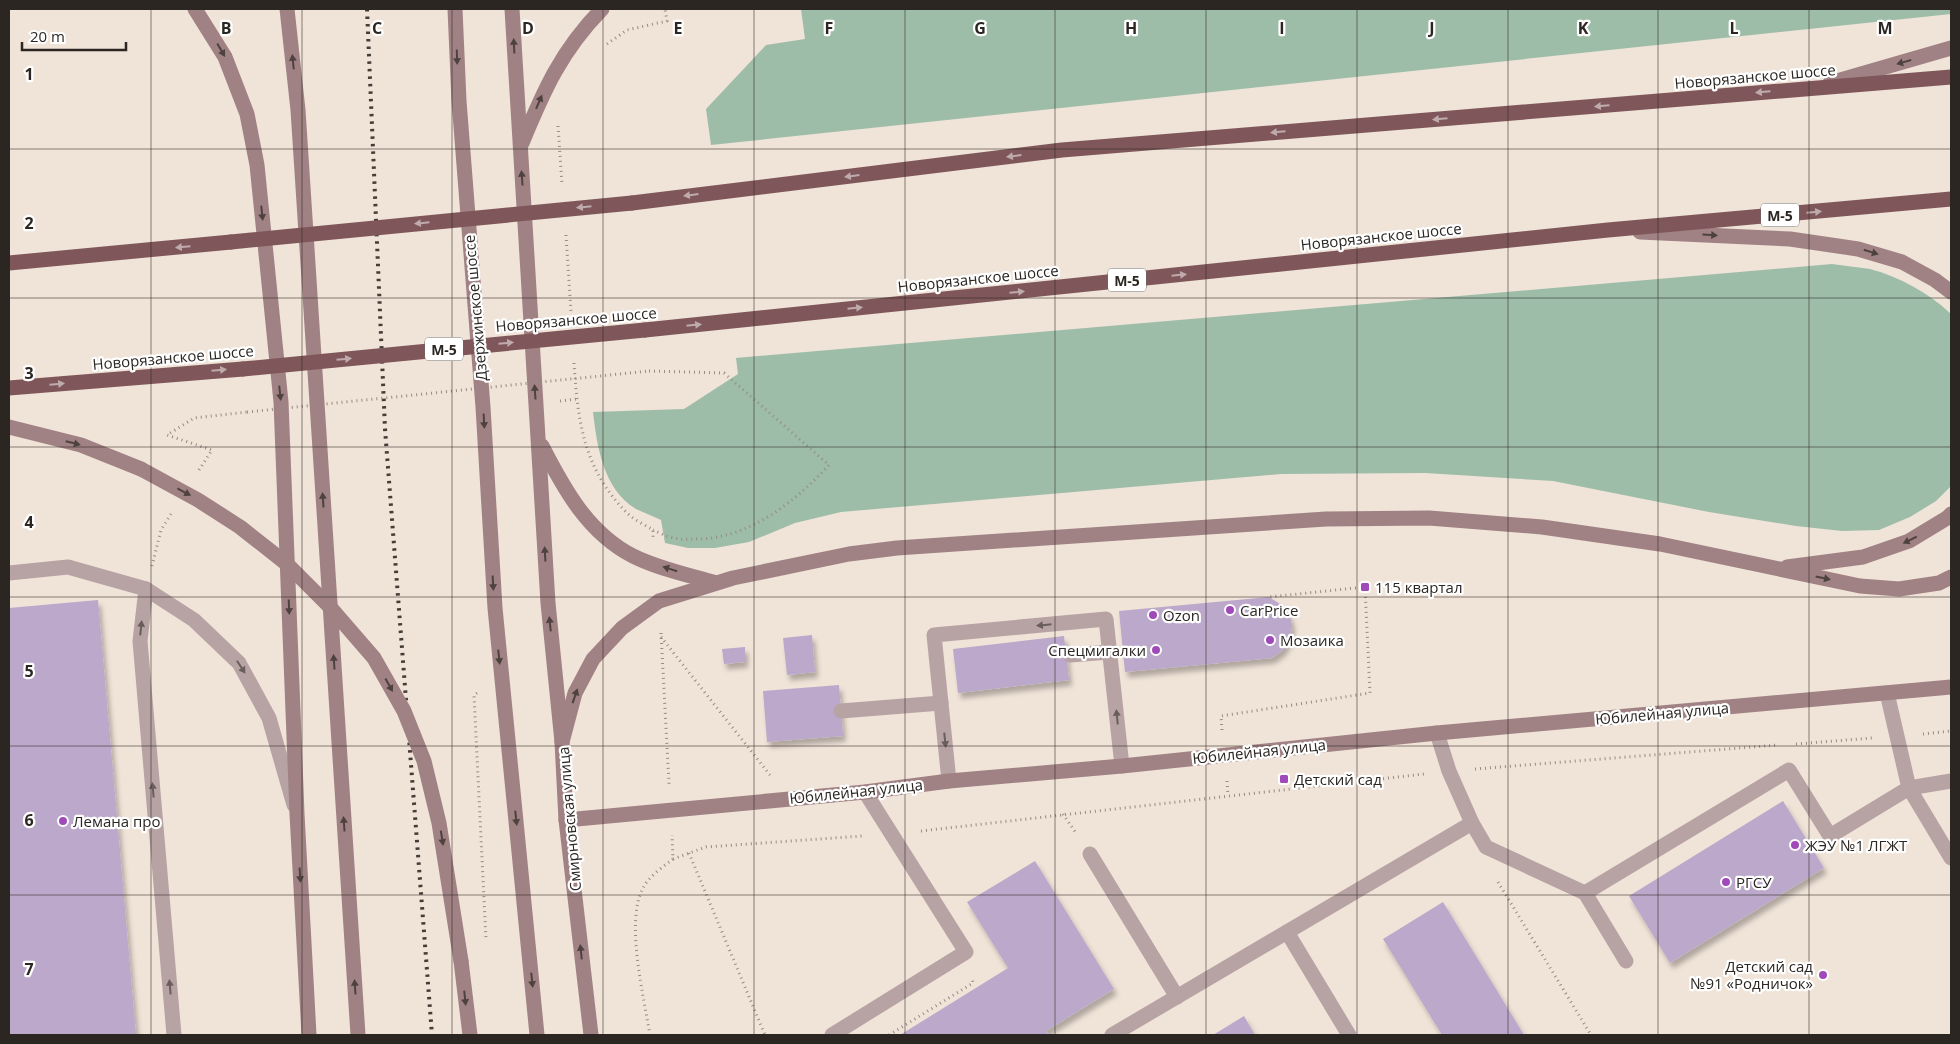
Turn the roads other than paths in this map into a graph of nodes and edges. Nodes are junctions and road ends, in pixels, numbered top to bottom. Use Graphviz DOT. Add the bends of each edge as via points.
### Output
graph roads {
  1 [pos="195,9"];
  2 [pos="287,9"];
  3 [pos="455,9"];
  4 [pos="512,9"];
  5 [pos="602,9"];
  6 [pos="1951,48"];
  7 [pos="1951,77"];
  8 [pos="1812,88"];
  9 [pos="520,147"];
  10 [pos="1951,199"];
  11 [pos="1608,230"];
  12 [pos="9,263"];
  13 [pos="1951,292"];
  14 [pos="9,388"];
  15 [pos="9,427"];
  16 [pos="539,440"];
  17 [pos="1951,514"];
  18 [pos="1776,568"];
  19 [pos="9,573"];
  20 [pos="1951,578"];
  21 [pos="716,584"];
  22 [pos="146,589"];
  23 [pos="1110,652"];
  24 [pos="1070,655"];
  25 [pos="1951,687"];
  26 [pos="1887,693"];
  27 [pos="941,703"];
  28 [pos="841,712"];
  29 [pos="1437,733"];
  30 [pos="562,742"];
  31 [pos="1122,766"];
  32 [pos="949,781"];
  33 [pos="1951,781"];
  34 [pos="1909,788"];
  35 [pos="866,792"];
  36 [pos="297,814"];
  37 [pos="566,820"];
  38 [pos="1472,823"];
  39 [pos="1090,854"];
  40 [pos="1951,858"];
  41 [pos="1585,893"];
  42 [pos="1287,932"];
  43 [pos="1626,961"];
  44 [pos="1177,997"];
  45 [pos="174,1035"];
  46 [pos="309,1035"];
  47 [pos="358,1035"];
  48 [pos="470,1035"];
  49 [pos="537,1035"];
  50 [pos="590,1035"];
  51 [pos="832,1035"];
  52 [pos="1112,1035"];
  53 [pos="1349,1035"];
  1 -- 36 [label="main road, one-way" via="225,56 247,114 257,165 281,402"];
  47 -- 2 [label="main road, one-way" via="299,120"];
  3 -- 49 [label="main road, Дзержинское шоссе, one-way" via="459,110 483,406 495,608"];
  9 -- 4 [label="main road, one-way"];
  9 -- 5 [label="main road, one-way" via="556,67"];
  6 -- 8 [label="main road, one-way"];
  7 -- 8 [label="highway, Новорязанское шоссе"];
  8 -- 12 [label="highway, Новорязанское шоссе, one-way, bridge" via="1062,150 632,203"];
  16 -- 9 [label="main road, one-way"];
  11 -- 10 [label="highway, Новорязанское шоссе / М-5, one-way"];
  11 -- 13 [label="main road, М-5, one-way" via="1790,239 1858,248 1902,262"];
  14 -- 11 [label="highway, Новорязанское шоссе / М-5, one-way, bridge" via="645,330"];
  15 -- 48 [label="main road, one-way, bridge" via="81,445 141,469 198,500 240,527 287,564 374,658 404,712 424,761 450,885"];
  21 -- 16 [label="main road, one-way" via="655,565 609,541 586,519 563,486"];
  30 -- 16 [label="main road, Смирновская улица, one-way" via="548,603"];
  17 -- 18 [label="main road, one-way" via="1909,541 1863,557"];
  18 -- 20 [label="main road, one-way" via="1860,586 1899,588 1939,583"];
  18 -- 21 [label="main road" via="1660,544 1542,527 1429,518 1326,519 897,548 849,554"];
  19 -- 22 [label="lane" via="68,567"];
  30 -- 21 [label="main road, one-way" via="575,693 593,659 622,628 658,601"];
  22 -- 36 [label="lane, one-way" via="194,620 240,663 268,718"];
  45 -- 22 [label="lane, one-way" via="140,641"];
  23 -- 24 [label="lane"];
  23 -- 27 [label="lane, one-way" via="1106,619 934,635 945,671"];
  31 -- 23 [label="lane, one-way"];
  25 -- 26 [label="main road, Юбилейная улица"];
  26 -- 29 [label="main road, Юбилейная улица"];
  26 -- 34 [label="lane"];
  27 -- 28 [label="lane"];
  27 -- 32 [label="lane, one-way"];
  29 -- 31 [label="main road, Юбилейная улица"];
  29 -- 38 [label="lane" via="1449,771"];
  30 -- 37 [label="main road, Смирновская улица"];
  31 -- 32 [label="main road, Юбилейная улица"];
  32 -- 35 [label="main road, Юбилейная улица"];
  33 -- 34 [label="lane"];
  34 -- 40 [label="lane"];
  34 -- 41 [label="lane" via="1830,836 1789,770"];
  35 -- 37 [label="main road, Юбилейная улица"];
  35 -- 51 [label="lane" via="966,952"];
  36 -- 46 [label="main road, one-way"];
  50 -- 37 [label="main road, Смирновская улица, one-way"];
  38 -- 41 [label="lane" via="1486,847"];
  38 -- 42 [label="lane"];
  39 -- 44 [label="lane"];
  41 -- 43 [label="lane"];
  42 -- 44 [label="lane"];
  42 -- 53 [label="lane"];
  44 -- 52 [label="lane"];
}
